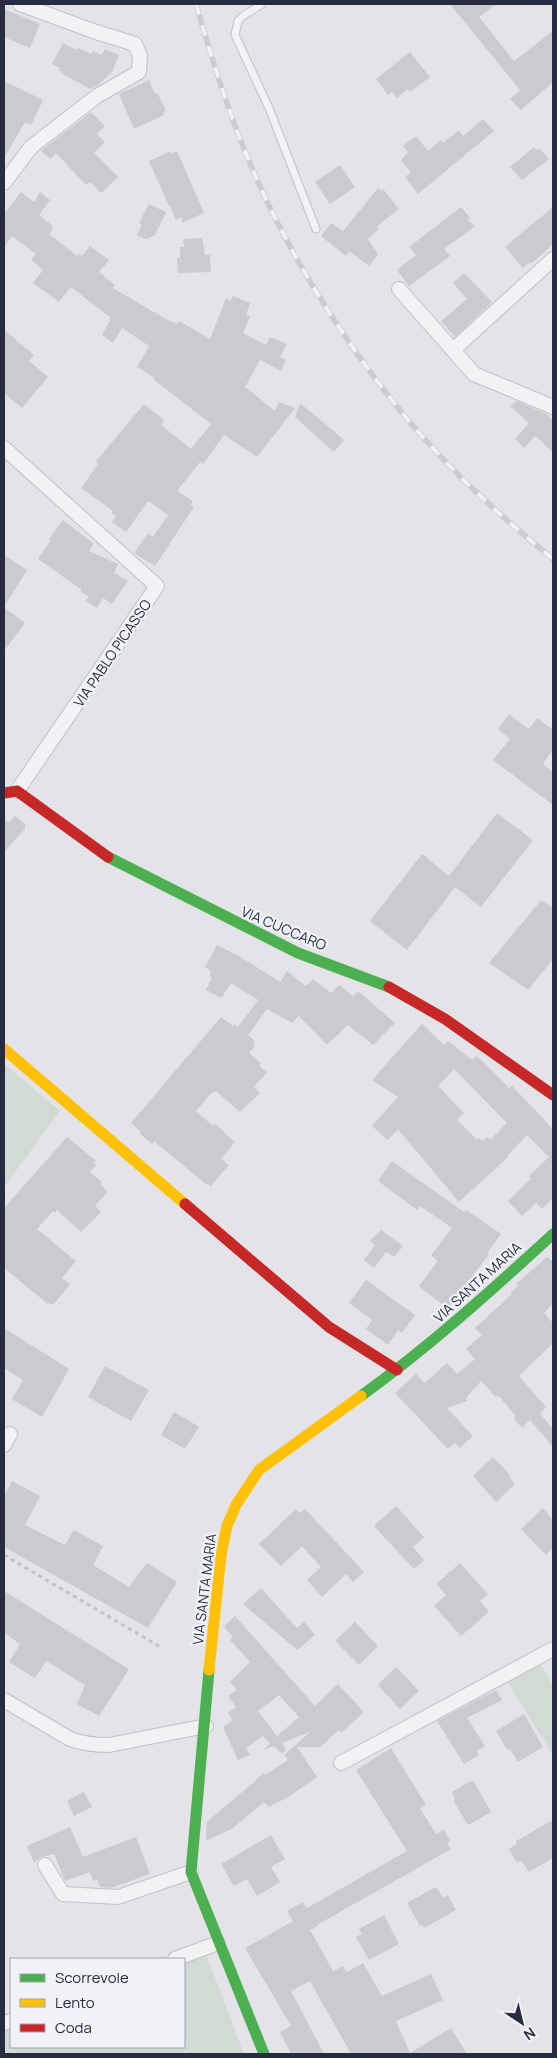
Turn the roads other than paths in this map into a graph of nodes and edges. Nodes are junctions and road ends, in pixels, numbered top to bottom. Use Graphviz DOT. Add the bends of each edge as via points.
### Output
graph roads {
  1 [pos="20,4"];
  2 [pos="262,4"];
  3 [pos="4,183"];
  4 [pos="316,229"];
  5 [pos="553,259"];
  6 [pos="399,289"];
  7 [pos="453,350"];
  8 [pos="553,407"];
  9 [pos="4,448"];
  10 [pos="10,792"];
  11 [pos="4,1048"];
  12 [pos="553,1095"];
  13 [pos="553,1234"];
  14 [pos="397,1370"];
  15 [pos="553,1649"];
  16 [pos="4,1700"];
  17 [pos="206,1726"];
  18 [pos="341,1763"];
  19 [pos="45,1865"];
  20 [pos="192,1872"];
  21 [pos="218,1943"];
  22 [pos="178,1958"];
  23 [pos="264,2054"];
  1 -- 3 [label="street" via="135,44 140,56 139,72 97,96 32,147"];
  2 -- 4 [label="lane" via="238,21 235,35 270,108"];
  5 -- 7 [label="street"];
  6 -- 7 [label="street"];
  7 -- 8 [label="street" via="474,374"];
  9 -- 10 [label="street, VIA PABLO PICASSO" via="157,586"];
  10 -- 12 [label="street, VIA CUCCARO" via="118,863 298,953 390,988 421,1005"];
  11 -- 14 [label="street" via="307,1309 329,1327"];
  13 -- 14 [label="street, VIA SANTA MARIA"];
  14 -- 17 [label="street, VIA SANTA MARIA" via="259,1470 236,1505 221,1556"];
  15 -- 18 [label="street"];
  16 -- 17 [label="street" via="70,1739 96,1745"];
  17 -- 20 [label="street, VIA SANTA MARIA"];
  19 -- 20 [label="street" via="63,1894 118,1897"];
  20 -- 21 [label="street, VIA SANTA MARIA"];
  21 -- 22 [label="street"];
  21 -- 23 [label="street, VIA SANTA MARIA"];
}
